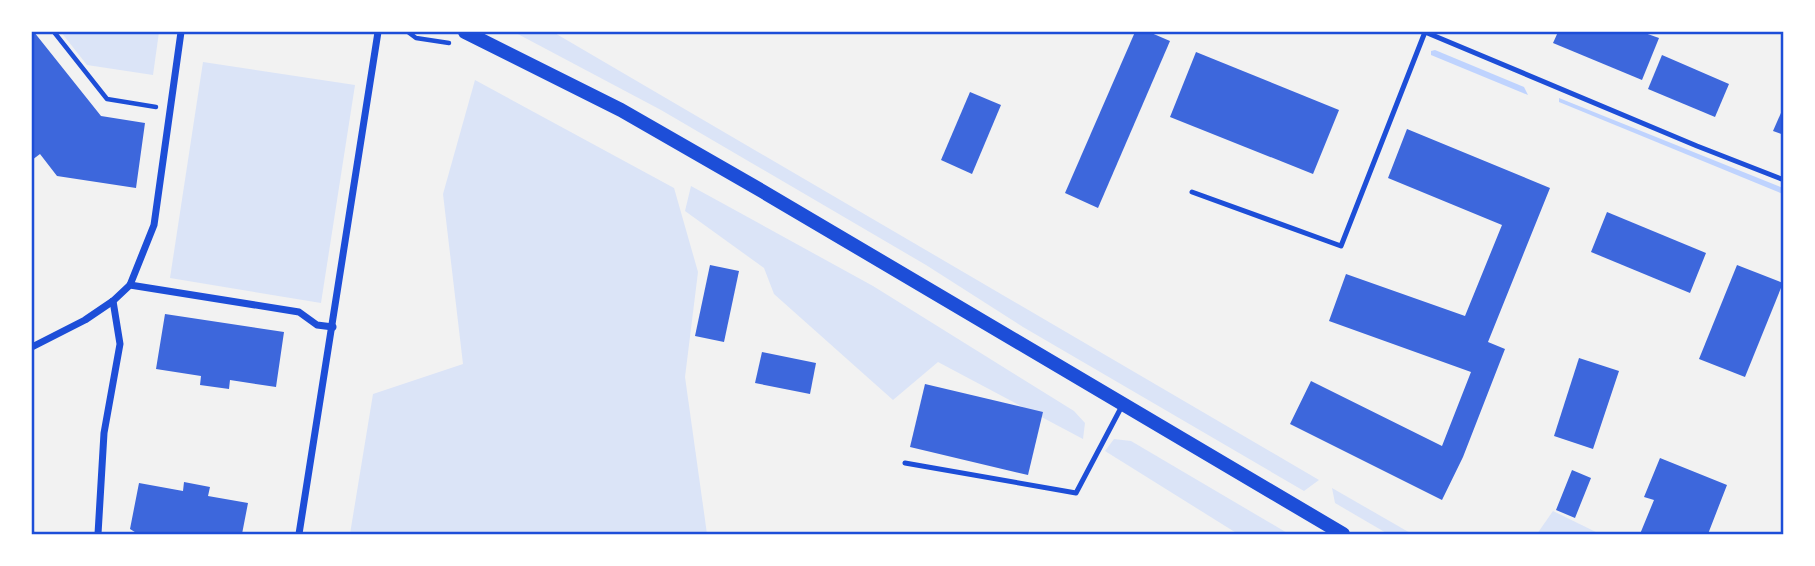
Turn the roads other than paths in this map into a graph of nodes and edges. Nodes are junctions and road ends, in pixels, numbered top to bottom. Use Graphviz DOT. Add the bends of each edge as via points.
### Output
graph roads {
  1 [pos="181,32"];
  2 [pos="378,32"];
  3 [pos="474,33"];
  4 [pos="1783,180"];
  5 [pos="1192,192"];
  6 [pos="130,285"];
  7 [pos="113,301"];
  8 [pos="333,327"];
  9 [pos="32,347"];
  10 [pos="1123,404"];
  11 [pos="905,463"];
  12 [pos="98,534"];
  13 [pos="299,534"];
  14 [pos="1343,534"];
  1 -- 6 [label="street" via="154,225"];
  2 -- 8 [label="street"];
  3 -- 10 [label="main road" via="633,117"];
  4 -- 5 [label="lane" via="1425,32 1342,246"];
  6 -- 7 [label="street"];
  6 -- 8 [label="street" via="299,312 317,325"];
  7 -- 9 [label="street"];
  7 -- 12 [label="street" via="120,344 104,433"];
  8 -- 13 [label="street"];
  10 -- 11 [label="lane" via="1076,493"];
  10 -- 14 [label="main road"];
}
